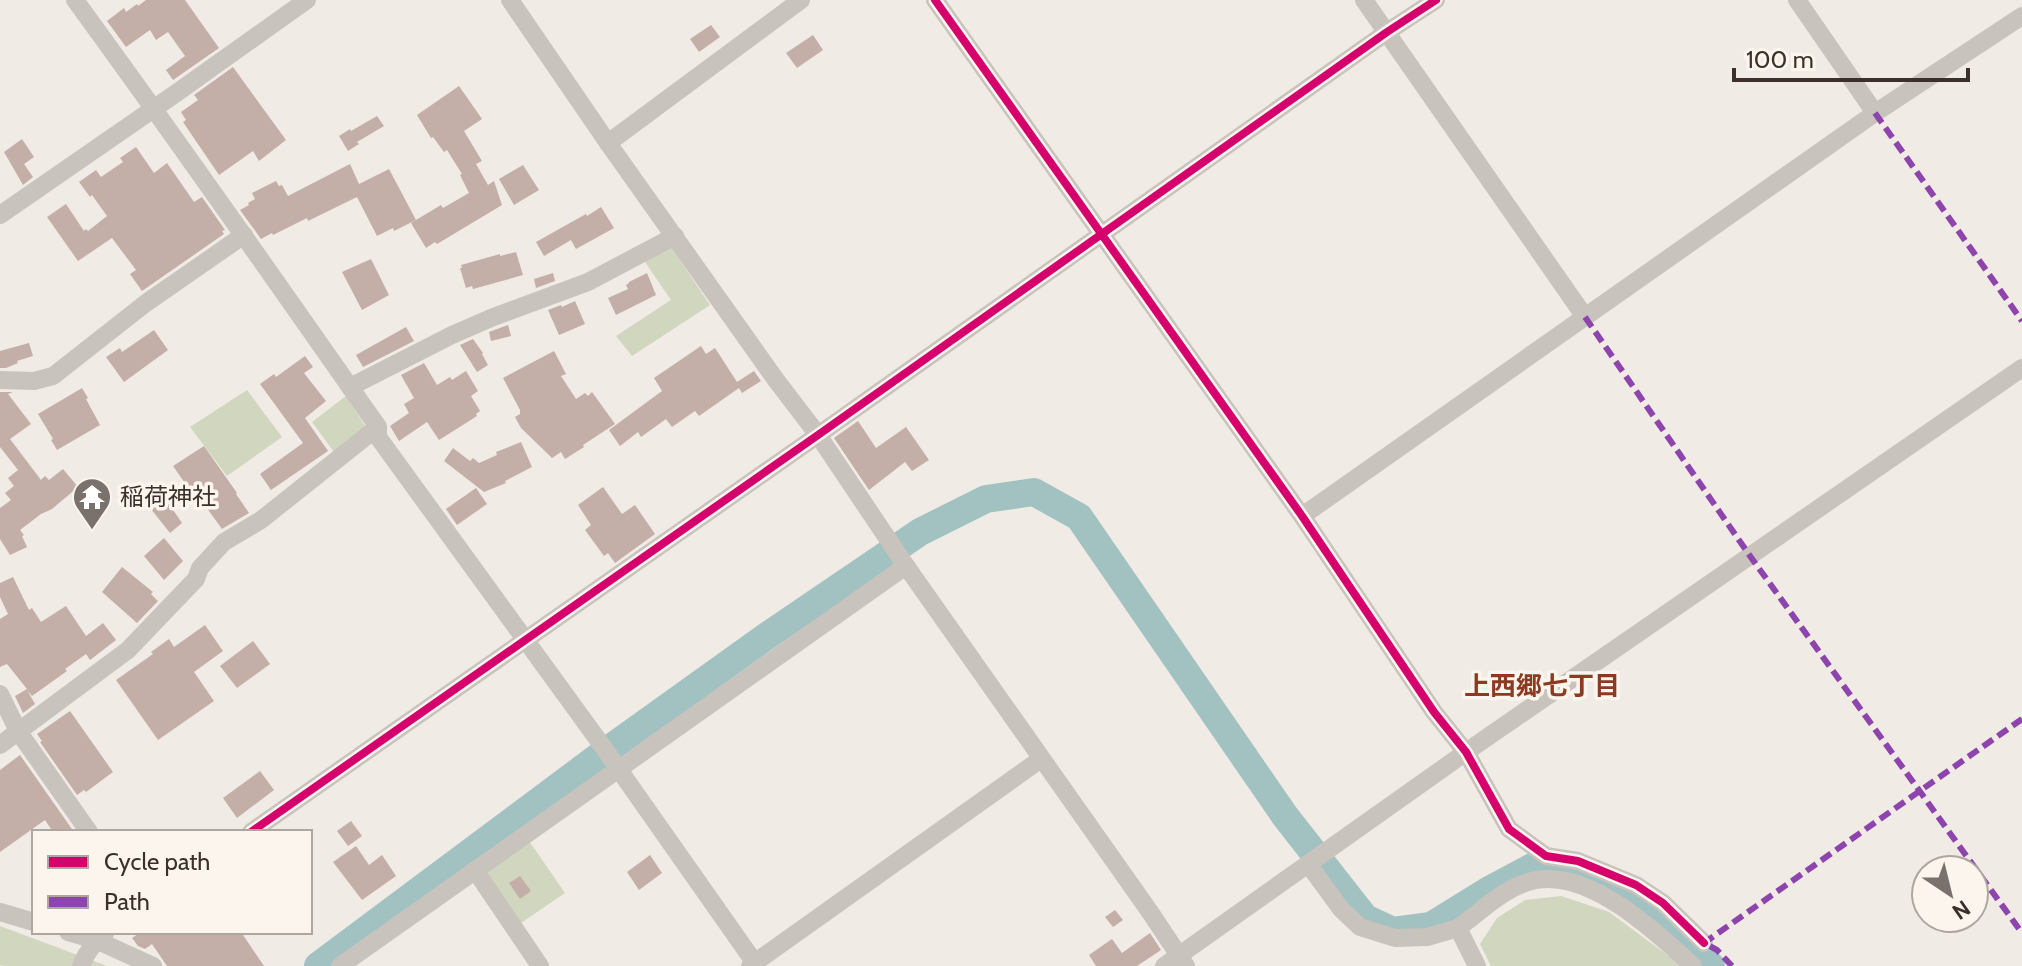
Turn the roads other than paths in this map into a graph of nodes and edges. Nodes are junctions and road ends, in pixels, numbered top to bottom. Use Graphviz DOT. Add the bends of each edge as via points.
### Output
graph roads {
  1 [pos="75,0"];
  2 [pos="307,0"];
  3 [pos="510,0"];
  4 [pos="801,0"];
  5 [pos="935,0"];
  6 [pos="1364,0"];
  7 [pos="1436,0"];
  8 [pos="1797,0"];
  9 [pos="2022,16"];
  10 [pos="1387,32"];
  11 [pos="152,109"];
  12 [pos="1875,113"];
  13 [pos="608,143"];
  14 [pos="0,215"];
  15 [pos="1102,233"];
  16 [pos="244,235"];
  17 [pos="675,236"];
  18 [pos="1585,317"];
  19 [pos="2022,368"];
  20 [pos="0,380"];
  21 [pos="350,387"];
  22 [pos="378,427"];
  23 [pos="818,435"];
  24 [pos="1302,516"];
  25 [pos="904,563"];
  26 [pos="526,641"];
  27 [pos="0,694"];
  28 [pos="18,731"];
  29 [pos="0,745"];
  30 [pos="1466,752"];
  31 [pos="1041,759"];
  32 [pos="617,766"];
  33 [pos="88,830"];
  34 [pos="254,830"];
  35 [pos="1308,864"];
  36 [pos="475,870"];
  37 [pos="0,912"];
  38 [pos="32,921"];
  39 [pos="1458,928"];
  40 [pos="102,936"];
  41 [pos="1704,943"];
  42 [pos="83,961"];
  43 [pos="1176,962"];
  44 [pos="754,965"];
  45 [pos="153,966"];
  46 [pos="340,966"];
  47 [pos="540,966"];
  48 [pos="1477,966"];
  49 [pos="1693,966"];
  1 -- 11 [label="street"];
  2 -- 11 [label="street"];
  3 -- 13 [label="street"];
  4 -- 13 [label="street"];
  5 -- 15 [label="street"];
  6 -- 10 [label="street"];
  7 -- 10 [label="street"];
  8 -- 12 [label="street"];
  9 -- 12 [label="street"];
  10 -- 15 [label="street"];
  10 -- 18 [label="street"];
  11 -- 14 [label="street"];
  11 -- 16 [label="street"];
  12 -- 18 [label="street"];
  13 -- 17 [label="street"];
  15 -- 23 [label="street"];
  15 -- 24 [label="street"];
  16 -- 20 [label="street" via="53,376"];
  16 -- 21 [label="street"];
  17 -- 21 [label="street" via="588,282 465,330"];
  17 -- 23 [label="street"];
  18 -- 24 [label="street"];
  19 -- 30 [label="street"];
  21 -- 22 [label="street"];
  22 -- 26 [label="street" via="378,437"];
  22 -- 28 [label="street" via="261,520 224,542 128,650"];
  23 -- 25 [label="street"];
  23 -- 26 [label="street"];
  24 -- 30 [label="street"];
  25 -- 31 [label="street"];
  25 -- 32 [label="street"];
  26 -- 32 [label="street"];
  26 -- 34 [label="street"];
  27 -- 28 [label="street"];
  28 -- 29 [label="street"];
  28 -- 33 [label="street"];
  30 -- 35 [label="street"];
  30 -- 41 [label="street" via="1509,829 1546,856 1578,861 1636,885"];
  31 -- 43 [label="street" via="1150,912"];
  31 -- 44 [label="street"];
  32 -- 36 [label="street"];
  32 -- 44 [label="street"];
  35 -- 39 [label="street" via="1360,927 1395,938 1427,937"];
  35 -- 43 [label="street"];
  36 -- 46 [label="street"];
  36 -- 47 [label="street"];
  37 -- 38 [label="street"];
  39 -- 48 [label="street"];
  39 -- 49 [label="street" via="1514,888 1554,880 1615,902"];
  40 -- 42 [label="street"];
  40 -- 45 [label="street"];
}
